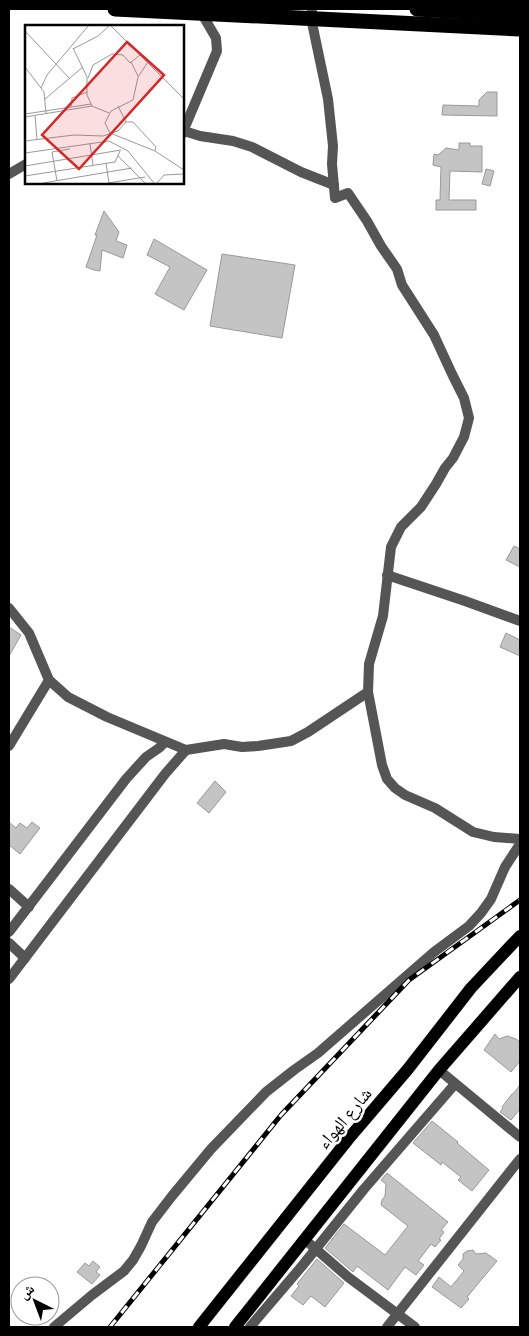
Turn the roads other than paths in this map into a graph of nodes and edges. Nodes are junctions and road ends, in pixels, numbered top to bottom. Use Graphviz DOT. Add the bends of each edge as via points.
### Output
graph roads {
  1 [pos="115,9"];
  2 [pos="417,9"];
  3 [pos="311,13"];
  4 [pos="202,14"];
  5 [pos="520,15"];
  6 [pos="520,29"];
  7 [pos="184,130"];
  8 [pos="184,132"];
  9 [pos="25,165"];
  10 [pos="9,174"];
  11 [pos="334,185"];
  12 [pos="387,575"];
  13 [pos="9,608"];
  14 [pos="520,621"];
  15 [pos="49,680"];
  16 [pos="368,692"];
  17 [pos="165,742"];
  18 [pos="9,746"];
  19 [pos="186,750"];
  20 [pos="520,840"];
  21 [pos="520,844"];
  22 [pos="9,889"];
  23 [pos="29,907"];
  24 [pos="9,932"];
  25 [pos="520,936"];
  26 [pos="9,942"];
  27 [pos="25,958"];
  28 [pos="520,977"];
  29 [pos="9,979"];
  30 [pos="439,1070"];
  31 [pos="455,1084"];
  32 [pos="520,1136"];
  33 [pos="520,1159"];
  34 [pos="304,1240"];
  35 [pos="315,1249"];
  36 [pos="398,1314"];
  37 [pos="54,1327"];
  38 [pos="199,1327"];
  39 [pos="234,1327"];
  40 [pos="250,1327"];
  41 [pos="387,1327"];
  42 [pos="415,1327"];
  1 -- 4 [label="highway"];
  2 -- 5 [label="highway"];
  3 -- 4 [label="highway"];
  3 -- 6 [label="highway"];
  3 -- 11 [label="street" via="328,99"];
  4 -- 7 [label="street" via="216,38 218,51"];
  8 -- 11 [label="street" via="252,146"];
  9 -- 10 [label="street"];
  11 -- 12 [label="street" via="336,198 348,192 397,270 402,285 434,335 464,398 469,418 453,458 421,507 401,526 391,547"];
  12 -- 14 [label="street"];
  12 -- 16 [label="street" via="383,616 369,664"];
  13 -- 15 [label="street" via="29,633"];
  15 -- 17 [label="street" via="68,697"];
  15 -- 18 [label="street"];
  16 -- 19 [label="street" via="291,741 242,747 224,744"];
  16 -- 20 [label="street" via="382,765 387,779 395,788 473,832"];
  17 -- 19 [label="street"];
  17 -- 23 [label="street" via="126,779"];
  19 -- 27 [label="street"];
  21 -- 37 [label="street" via="505,867 491,899 468,926 318,1053 266,1092 211,1149 172,1196 152,1222 124,1271"];
  22 -- 23 [label="street"];
  23 -- 24 [label="street"];
  25 -- 38 [label="main road, شارع الهواء" via="471,988"];
  26 -- 27 [label="street"];
  27 -- 29 [label="street"];
  28 -- 30 [label="main road"];
  30 -- 31 [label="street"];
  30 -- 34 [label="main road"];
  31 -- 32 [label="street"];
  31 -- 35 [label="street"];
  33 -- 36 [label="street"];
  34 -- 35 [label="street"];
  34 -- 39 [label="main road"];
  35 -- 36 [label="street"];
  35 -- 40 [label="street"];
  36 -- 41 [label="street"];
  36 -- 42 [label="street"];
}
